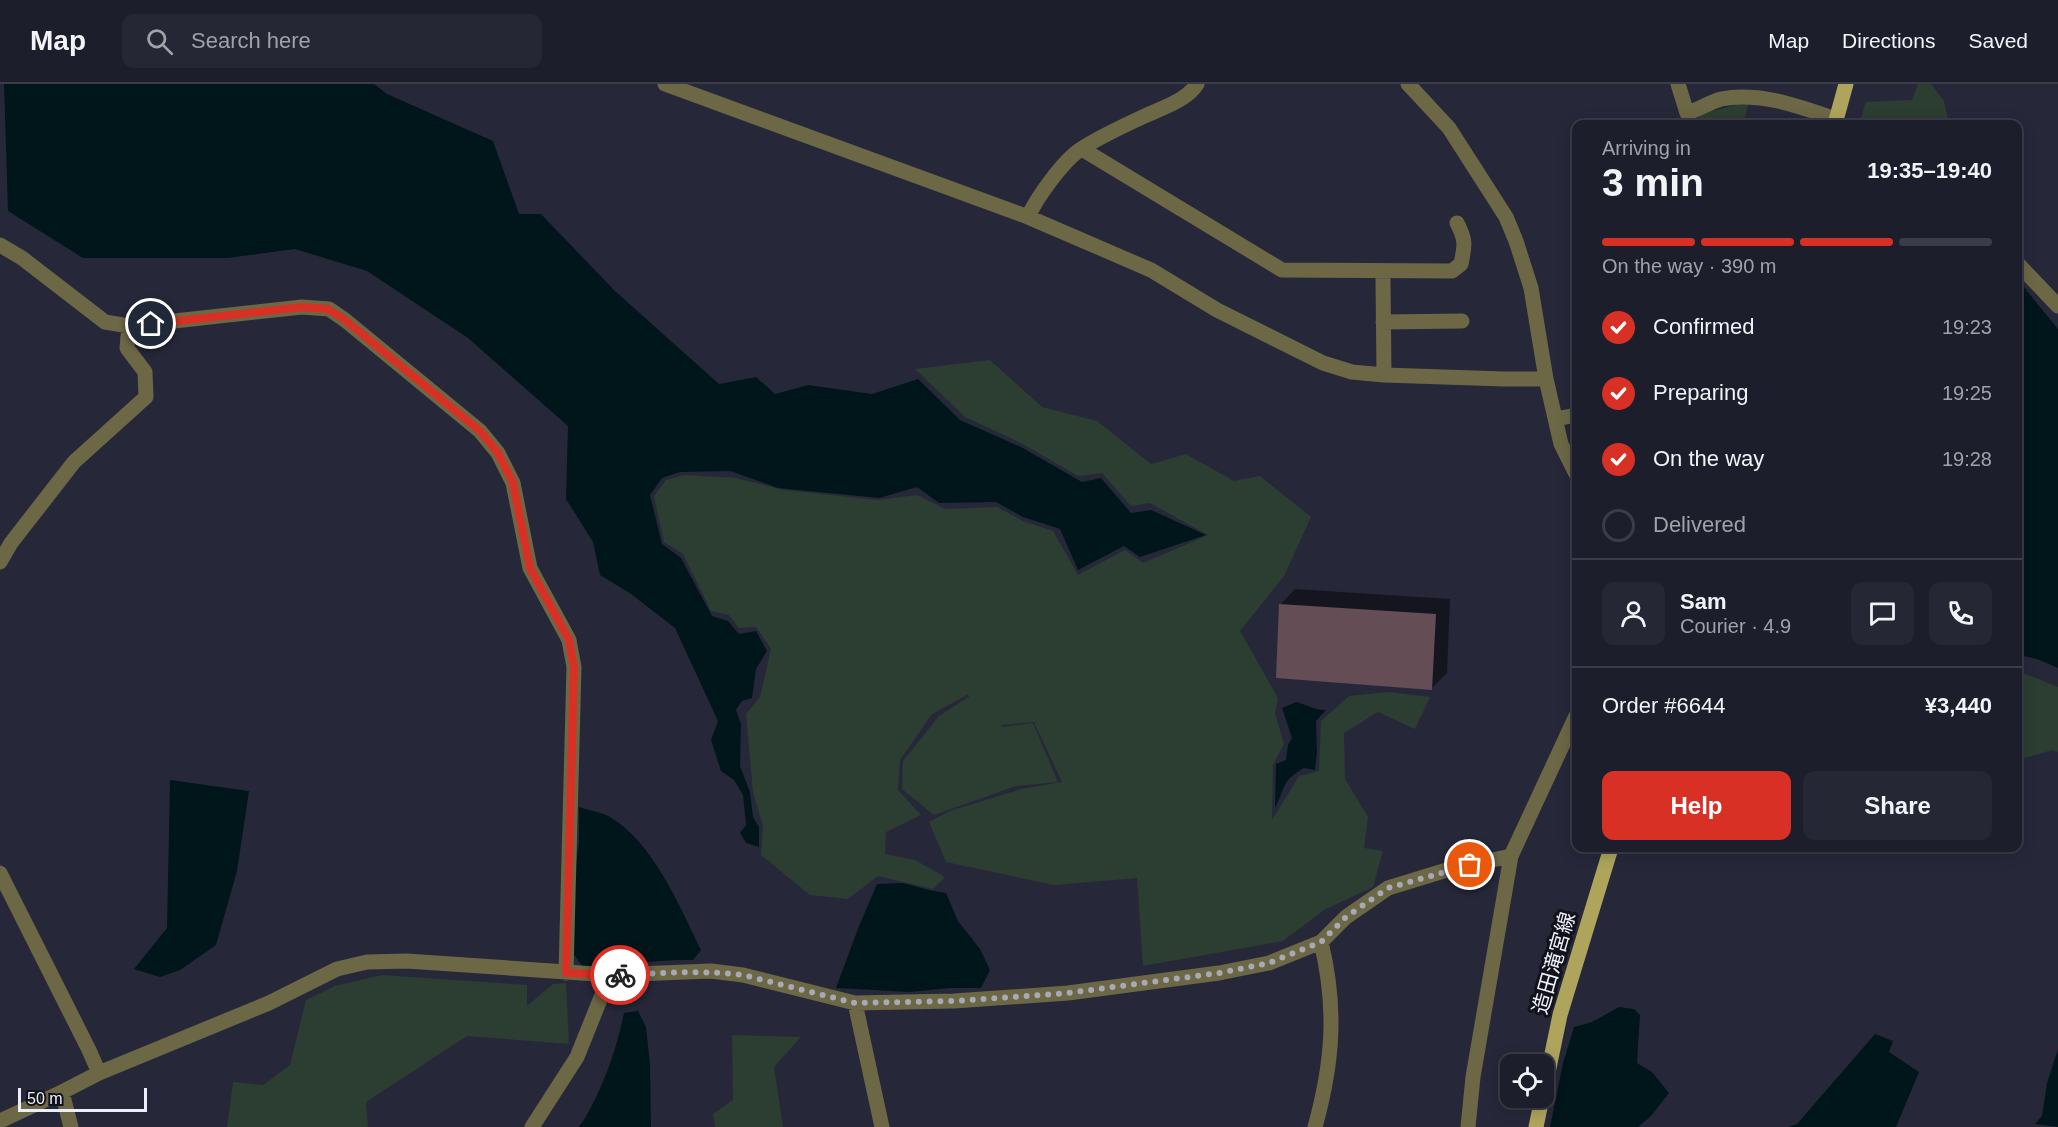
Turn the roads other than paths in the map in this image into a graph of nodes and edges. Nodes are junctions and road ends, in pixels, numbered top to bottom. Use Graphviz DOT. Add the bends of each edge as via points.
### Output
graph roads {
  1 [pos="665,84"];
  2 [pos="1197,84"];
  3 [pos="1408,84"];
  4 [pos="1678,84"];
  5 [pos="1846,84"];
  6 [pos="1829,120"];
  7 [pos="1836,120"];
  8 [pos="1082,149"];
  9 [pos="1028,218"];
  10 [pos="1457,223"];
  11 [pos="0,245"];
  12 [pos="2022,268"];
  13 [pos="1383,279"];
  14 [pos="2058,306"];
  15 [pos="1462,321"];
  16 [pos="1383,322"];
  17 [pos="129,326"];
  18 [pos="1384,375"];
  19 [pos="1546,379"];
  20 [pos="1572,416"];
  21 [pos="1556,419"];
  22 [pos="1572,466"];
  23 [pos="0,562"];
  24 [pos="1572,725"];
  25 [pos="1610,852"];
  26 [pos="1511,856"];
  27 [pos="0,873"];
  28 [pos="1321,942"];
  29 [pos="566,973"];
  30 [pos="610,975"];
  31 [pos="855,1003"];
  32 [pos="1552,1054"];
  33 [pos="99,1073"];
  34 [pos="62,1092"];
  35 [pos="1540,1108"];
  36 [pos="0,1121"];
  37 [pos="71,1127"];
  38 [pos="532,1127"];
  39 [pos="882,1127"];
  40 [pos="1316,1127"];
  41 [pos="1468,1127"];
  42 [pos="1536,1127"];
  1 -- 9 [label="street"];
  2 -- 8 [label="street" via="1175,102"];
  3 -- 19 [label="street" via="1449,128 1506,217 1531,288"];
  4 -- 6 [label="street" via="1687,113 1720,99 1750,97 1776,101"];
  5 -- 7 [label="main road"];
  8 -- 9 [label="street" via="1035,202"];
  8 -- 10 [label="street" via="1282,270 1452,271 1461,264 1463,254 1464,238"];
  9 -- 18 [label="street" via="1151,270 1217,310 1323,363 1352,372"];
  11 -- 17 [label="street" via="105,322"];
  12 -- 14 [label="street"];
  13 -- 16 [label="street"];
  15 -- 16 [label="street"];
  16 -- 18 [label="street"];
  17 -- 23 [label="street" via="127,348 145,372 146,397 74,462"];
  17 -- 29 [label="street" via="302,307 328,309 480,431 498,453 513,483 530,568 569,640 574,667"];
  18 -- 19 [label="street"];
  19 -- 21 [label="street"];
  20 -- 21 [label="street"];
  21 -- 22 [label="street" via="1561,444"];
  24 -- 26 [label="street"];
  25 -- 32 [label="main road, 造田滝宮線"];
  26 -- 28 [label="street" via="1388,888 1346,917"];
  26 -- 41 [label="street"];
  27 -- 33 [label="street"];
  28 -- 31 [label="street" via="1269,963 1080,992"];
  28 -- 40 [label="street" via="1332,1014 1329,1064"];
  29 -- 30 [label="street"];
  29 -- 33 [label="street" via="407,961 347,966 270,1003"];
  30 -- 31 [label="street" via="711,971"];
  30 -- 38 [label="street" via="577,1057"];
  31 -- 39 [label="street"];
  33 -- 34 [label="street"];
  34 -- 36 [label="street"];
  34 -- 37 [label="street"];
  35 -- 42 [label="main road"];
}
